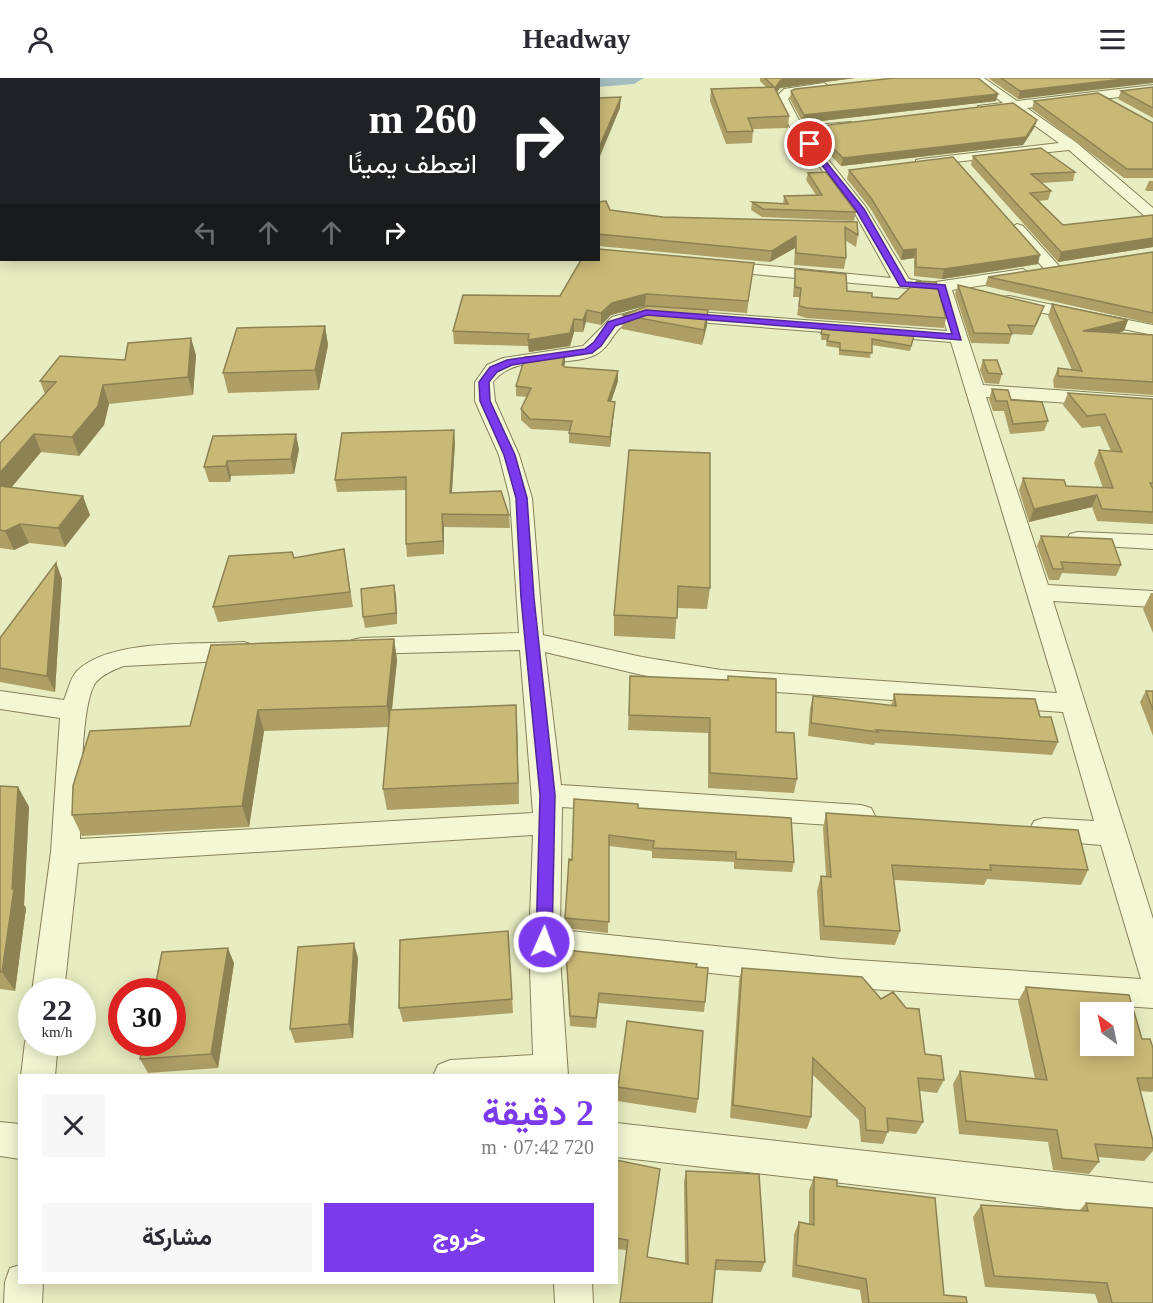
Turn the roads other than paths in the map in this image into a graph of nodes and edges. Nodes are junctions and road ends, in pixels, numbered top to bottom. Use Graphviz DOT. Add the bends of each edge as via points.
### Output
graph roads {
  1 [pos="976,78"];
  2 [pos="838,86"];
  3 [pos="1153,89"];
  4 [pos="1099,96"];
  5 [pos="1015,106"];
  6 [pos="1117,106"];
  7 [pos="970,111"];
  8 [pos="855,123"];
  9 [pos="798,130"];
  10 [pos="1072,146"];
  11 [pos="955,159"];
  12 [pos="911,164"];
  13 [pos="970,176"];
  14 [pos="1117,184"];
  15 [pos="1144,184"];
  16 [pos="1153,216"];
  17 [pos="1008,219"];
  18 [pos="848,227"];
  19 [pos="871,228"];
  20 [pos="704,265"];
  21 [pos="903,284"];
  22 [pos="946,286"];
  23 [pos="1153,330"];
  24 [pos="958,338"];
  25 [pos="975,390"];
  26 [pos="1153,404"];
  27 [pos="1021,536"];
  28 [pos="1153,542"];
  29 [pos="1037,592"];
  30 [pos="1153,599"];
  31 [pos="532,641"];
  32 [pos="343,646"];
  33 [pos="272,649"];
  34 [pos="3,703"];
  35 [pos="1073,703"];
  36 [pos="73,711"];
  37 [pos="548,809"];
  38 [pos="889,818"];
  39 [pos="1019,827"];
  40 [pos="1113,834"];
  41 [pos="65,852"];
  42 [pos="544,942"];
  43 [pos="1153,970"];
  44 [pos="50,978"];
  45 [pos="1153,994"];
  46 [pos="40,1056"];
  47 [pos="550,1073"];
  48 [pos="38,1074"];
  49 [pos="517,1074"];
  50 [pos="0,1139"];
  51 [pos="618,1140"];
  52 [pos="18,1142"];
  53 [pos="1153,1201"];
  54 [pos="24,1284"];
  55 [pos="573,1284"];
  56 [pos="23,1303"];
  57 [pos="574,1303"];
  1 -- 5 [label="street"];
  2 -- 9 [label="street" via="782,95"];
  3 -- 4 [label="street"];
  4 -- 5 [label="street"];
  4 -- 6 [label="street"];
  5 -- 7 [label="street"];
  5 -- 10 [label="street"];
  8 -- 9 [label="street"];
  9 -- 19 [label="street" via="840,173"];
  10 -- 11 [label="street"];
  10 -- 14 [label="street"];
  11 -- 12 [label="street"];
  11 -- 13 [label="street"];
  14 -- 15 [label="street"];
  14 -- 16 [label="street"];
  17 -- 22 [label="street" via="1065,268"];
  18 -- 19 [label="street"];
  19 -- 21 [label="street"];
  20 -- 21 [label="street"];
  21 -- 22 [label="street"];
  22 -- 23 [label="street"];
  22 -- 24 [label="street"];
  24 -- 25 [label="street"];
  24 -- 31 [label="street" via="646,313 611,324 598,344 588,351 499,366 484,382 485,401 509,455 521,498"];
  25 -- 26 [label="street"];
  25 -- 27 [label="street"];
  27 -- 28 [label="street"];
  27 -- 29 [label="street"];
  29 -- 30 [label="street"];
  29 -- 35 [label="street"];
  31 -- 32 [label="street"];
  31 -- 35 [label="street" via="721,679"];
  31 -- 37 [label="street"];
  33 -- 36 [label="street" via="121,657 86,678"];
  34 -- 36 [label="street"];
  35 -- 40 [label="street"];
  36 -- 41 [label="street"];
  37 -- 38 [label="street"];
  37 -- 41 [label="street"];
  37 -- 42 [label="street"];
  39 -- 40 [label="street"];
  40 -- 43 [label="street"];
  41 -- 44 [label="street"];
  42 -- 45 [label="street" via="841,974"];
  42 -- 47 [label="street"];
  46 -- 48 [label="street"];
  47 -- 49 [label="street"];
  50 -- 52 [label="street"];
  51 -- 53 [label="street"];
  54 -- 56 [label="street"];
  55 -- 57 [label="street"];
}
